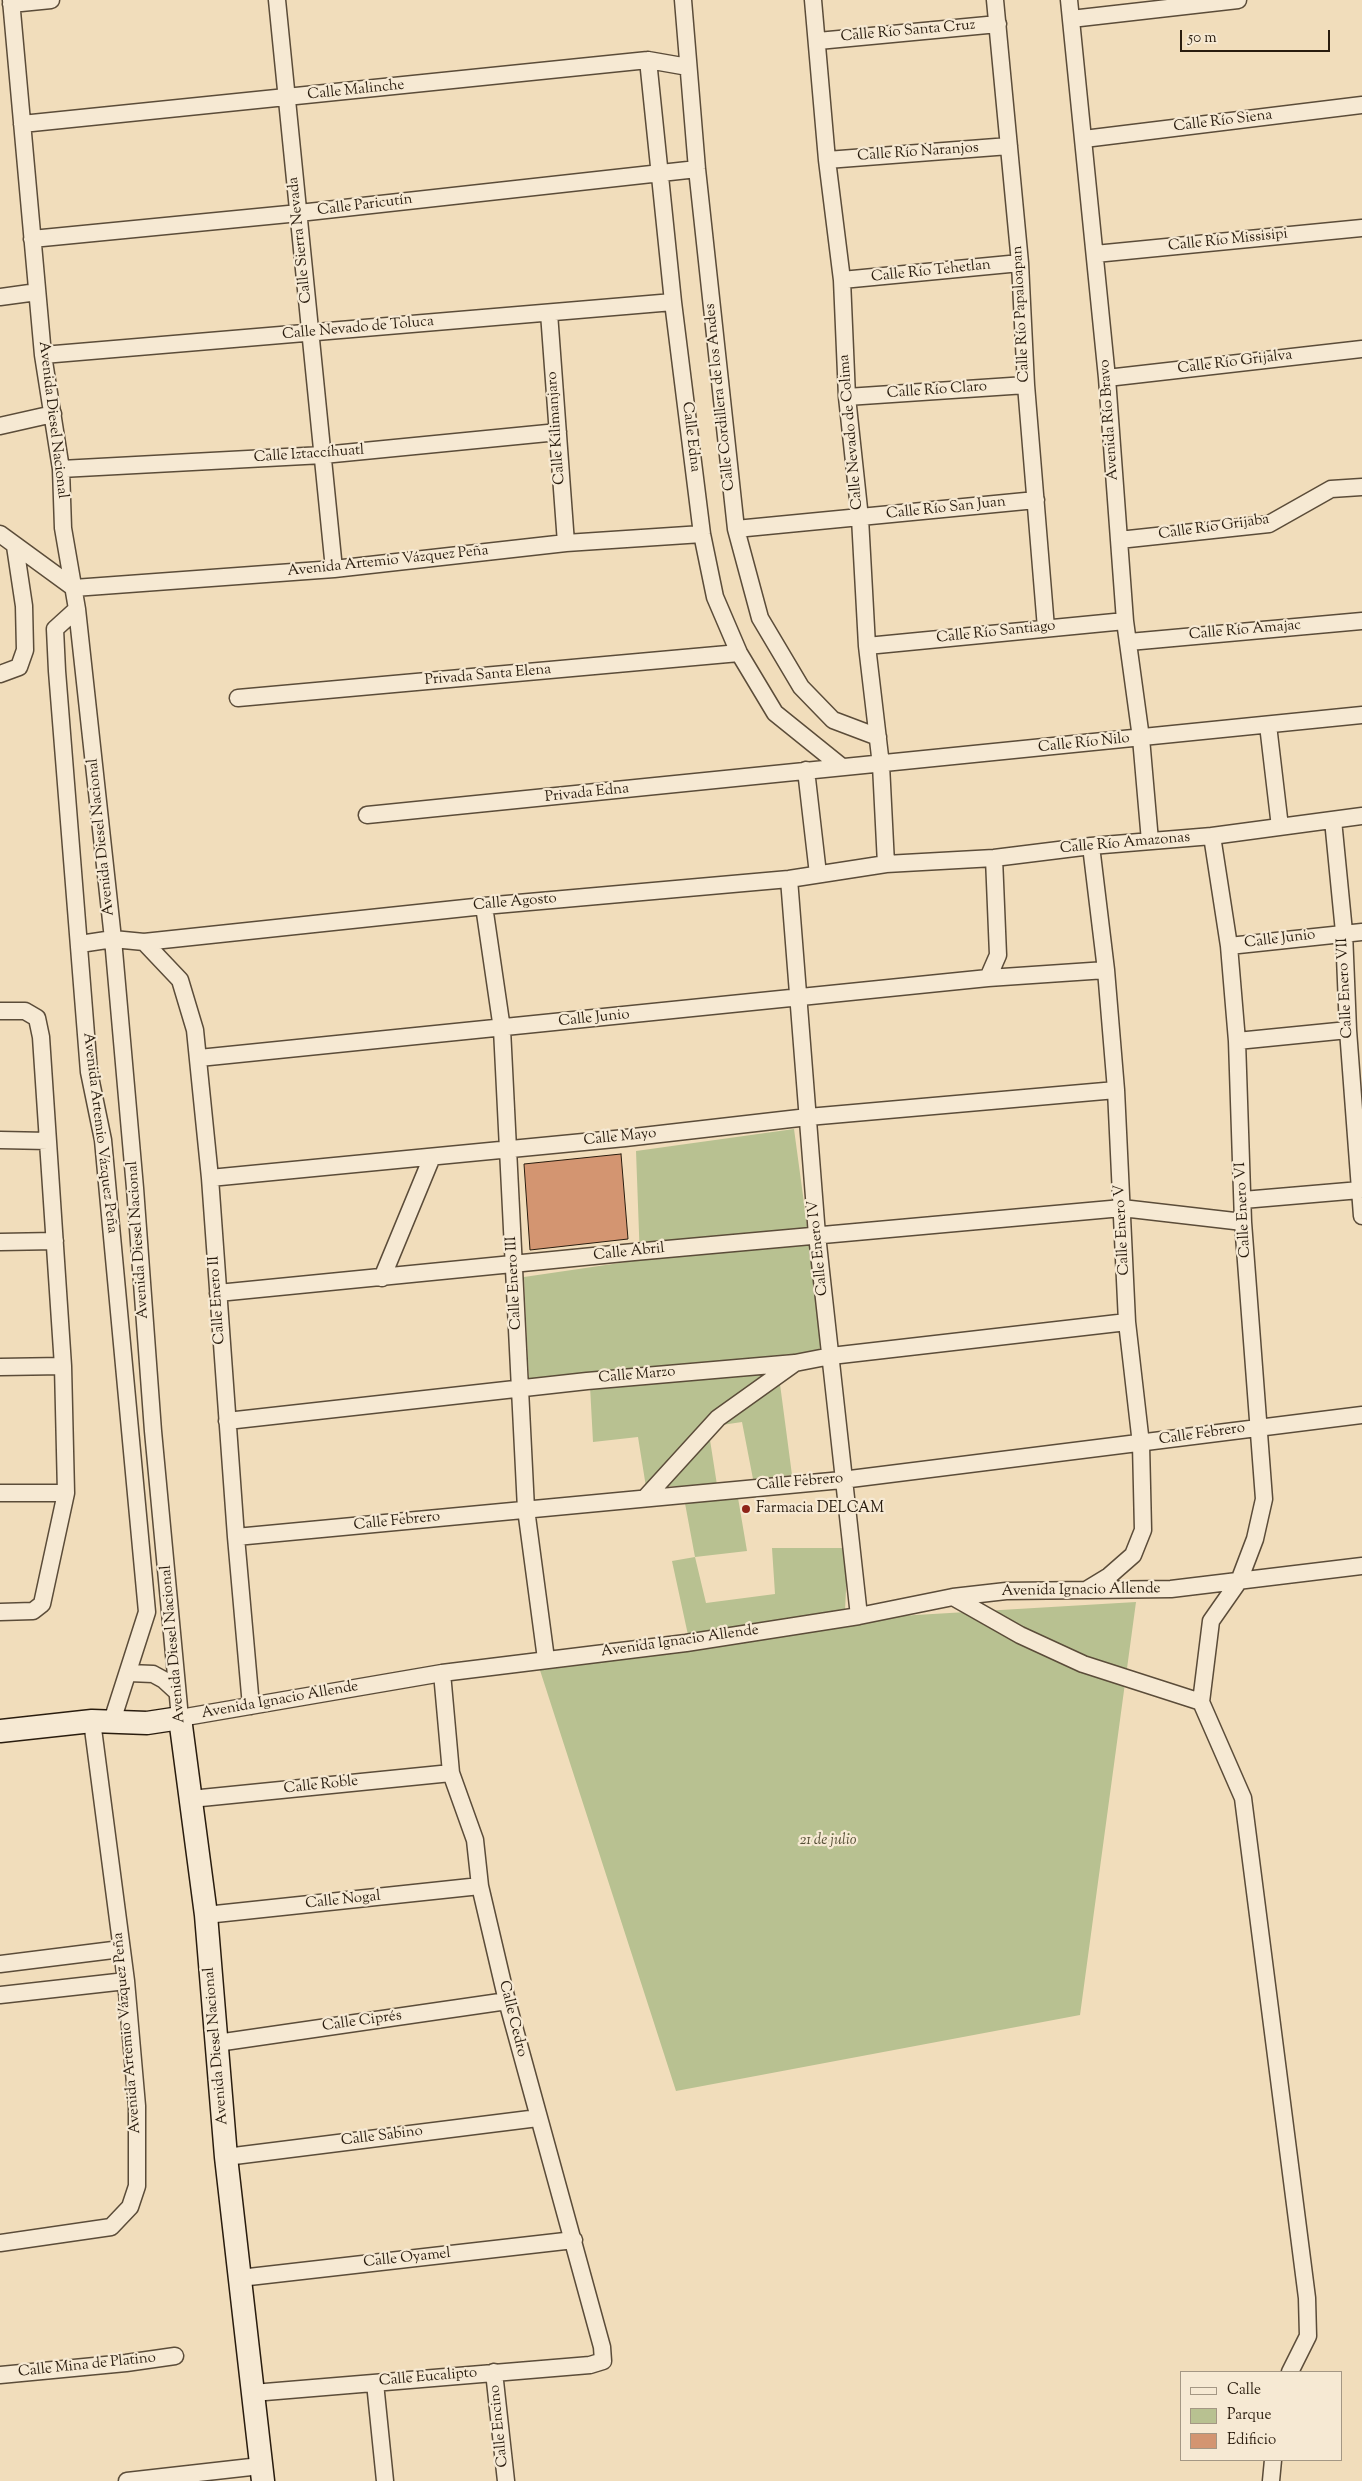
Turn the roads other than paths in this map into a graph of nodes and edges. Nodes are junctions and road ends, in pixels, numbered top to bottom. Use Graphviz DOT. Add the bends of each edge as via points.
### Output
graph roads {
  1 [pos="51,0"];
  2 [pos="277,0"];
  3 [pos="683,0"];
  4 [pos="813,0"];
  5 [pos="995,0"];
  6 [pos="1069,0"];
  7 [pos="1238,0"];
  8 [pos="11,2"];
  9 [pos="1071,19"];
  10 [pos="998,24"];
  11 [pos="818,41"];
  12 [pos="648,60"];
  13 [pos="688,67"];
  14 [pos="287,98"];
  15 [pos="1362,105"];
  16 [pos="22,124"];
  17 [pos="1084,139"];
  18 [pos="1009,146"];
  19 [pos="827,160"];
  20 [pos="697,169"];
  21 [pos="661,172"];
  22 [pos="299,213"];
  23 [pos="1362,228"];
  24 [pos="32,239"];
  25 [pos="1095,254"];
  26 [pos="1020,263"];
  27 [pos="842,280"];
  28 [pos="37,292"];
  29 [pos="0,297"];
  30 [pos="673,302"];
  31 [pos="549,313"];
  32 [pos="311,333"];
  33 [pos="1362,349"];
  34 [pos="43,355"];
  35 [pos="1107,378"];
  36 [pos="1026,384"];
  37 [pos="847,397"];
  38 [pos="53,414"];
  39 [pos="0,426"];
  40 [pos="558,432"];
  41 [pos="323,455"];
  42 [pos="60,469"];
  43 [pos="1362,487"];
  44 [pos="1036,500"];
  45 [pos="860,518"];
  46 [pos="736,529"];
  47 [pos="0,534"];
  48 [pos="702,534"];
  49 [pos="1119,540"];
  50 [pos="566,543"];
  51 [pos="15,546"];
  52 [pos="334,569"];
  53 [pos="74,588"];
  54 [pos="77,609"];
  55 [pos="1125,621"];
  56 [pos="1362,621"];
  57 [pos="1046,628"];
  58 [pos="1129,642"];
  59 [pos="867,646"];
  60 [pos="739,653"];
  61 [pos="0,674"];
  62 [pos="238,698"];
  63 [pos="1362,716"];
  64 [pos="1268,725"];
  65 [pos="878,737"];
  66 [pos="1141,738"];
  67 [pos="881,765"];
  68 [pos="842,767"];
  69 [pos="806,770"];
  70 [pos="367,816"];
  71 [pos="1362,816"];
  72 [pos="1333,820"];
  73 [pos="1280,827"];
  74 [pos="1212,836"];
  75 [pos="1150,841"];
  76 [pos="1091,846"];
  77 [pos="994,858"];
  78 [pos="886,864"];
  79 [pos="818,874"];
  80 [pos="789,878"];
  81 [pos="484,906"];
  82 [pos="1344,932"];
  83 [pos="1362,932"];
  84 [pos="113,939"];
  85 [pos="144,942"];
  86 [pos="80,944"];
  87 [pos="1228,946"];
  88 [pos="1106,970"];
  89 [pos="988,978"];
  90 [pos="800,998"];
  91 [pos="0,1011"];
  92 [pos="502,1029"];
  93 [pos="1348,1030"];
  94 [pos="1237,1042"];
  95 [pos="199,1058"];
  96 [pos="1116,1090"];
  97 [pos="808,1117"];
  98 [pos="0,1140"];
  99 [pos="48,1141"];
  100 [pos="508,1150"];
  101 [pos="432,1157"];
  102 [pos="210,1178"];
  103 [pos="1360,1190"];
  104 [pos="1243,1200"];
  105 [pos="1122,1208"];
  106 [pos="1362,1216"];
  107 [pos="1243,1222"];
  108 [pos="816,1235"];
  109 [pos="55,1241"];
  110 [pos="0,1242"];
  111 [pos="514,1264"];
  112 [pos="382,1278"];
  113 [pos="218,1293"];
  114 [pos="1127,1322"];
  115 [pos="831,1356"];
  116 [pos="795,1363"];
  117 [pos="63,1366"];
  118 [pos="0,1368"];
  119 [pos="520,1389"];
  120 [pos="1362,1415"];
  121 [pos="227,1421"];
  122 [pos="1259,1426"];
  123 [pos="1141,1444"];
  124 [pos="842,1480"];
  125 [pos="0,1493"];
  126 [pos="66,1493"];
  127 [pos="646,1497"];
  128 [pos="526,1509"];
  129 [pos="236,1538"];
  130 [pos="1362,1566"];
  131 [pos="1239,1581"];
  132 [pos="1086,1590"];
  133 [pos="953,1596"];
  134 [pos="0,1612"];
  135 [pos="859,1616"];
  136 [pos="546,1659"];
  137 [pos="129,1673"];
  138 [pos="442,1673"];
  139 [pos="176,1691"];
  140 [pos="1201,1702"];
  141 [pos="251,1706"];
  142 [pos="180,1718"];
  143 [pos="102,1721"];
  144 [pos="0,1731"];
  145 [pos="451,1773"];
  146 [pos="191,1799"];
  147 [pos="480,1886"];
  148 [pos="206,1915"];
  149 [pos="121,1950"];
  150 [pos="0,1964"];
  151 [pos="126,1981"];
  152 [pos="0,1995"];
  153 [pos="507,2001"];
  154 [pos="217,2043"];
  155 [pos="538,2118"];
  156 [pos="226,2157"];
  157 [pos="574,2240"];
  158 [pos="0,2243"];
  159 [pos="240,2278"];
  160 [pos="175,2356"];
  161 [pos="603,2362"];
  162 [pos="1290,2371"];
  163 [pos="494,2372"];
  164 [pos="0,2375"];
  165 [pos="375,2383"];
  166 [pos="253,2393"];
  167 [pos="1272,2461"];
  168 [pos="262,2473"];
  169 [pos="126,2481"];
  170 [pos="386,2481"];
  171 [pos="506,2481"];
  172 [pos="1270,2481"];
  1 -- 8 [label="street"];
  2 -- 14 [label="street, Calle Sierra Nevada"];
  3 -- 13 [label="street, Calle Cordillera de los Andes"];
  4 -- 11 [label="street, Calle Nevado de Colima"];
  5 -- 10 [label="street, Calle Río Papaloapan"];
  6 -- 9 [label="street, Avenida Río Bravo"];
  7 -- 9 [label="street"];
  8 -- 16 [label="street, Avenida Diesel Nacional"];
  9 -- 17 [label="street, Avenida Río Bravo"];
  10 -- 11 [label="street, Calle Río Santa Cruz"];
  10 -- 18 [label="street, Calle Río Papaloapan"];
  11 -- 19 [label="street, Calle Nevado de Colima"];
  12 -- 13 [label="street, Calle Malinche"];
  12 -- 14 [label="street, Calle Malinche"];
  12 -- 21 [label="street, Calle Edna"];
  13 -- 20 [label="street, Calle Cordillera de los Andes"];
  14 -- 16 [label="street, Calle Malinche"];
  14 -- 22 [label="street, Calle Sierra Nevada"];
  15 -- 17 [label="street, Calle Río Siena"];
  16 -- 24 [label="street, Avenida Diesel Nacional"];
  17 -- 25 [label="street, Avenida Río Bravo"];
  18 -- 19 [label="street, Calle Río Naranjos"];
  18 -- 26 [label="street, Calle Río Papaloapan"];
  19 -- 27 [label="street, Calle Nevado de Colima"];
  20 -- 21 [label="street, Calle Paricutín"];
  20 -- 46 [label="street, Calle Cordillera de los Andes"];
  21 -- 22 [label="street, Calle Paricutín"];
  21 -- 30 [label="street, Calle Edna"];
  22 -- 24 [label="street, Calle Paricutín"];
  22 -- 32 [label="street, Calle Sierra Nevada"];
  23 -- 25 [label="street, Calle Río Missisipi"];
  24 -- 28 [label="street, Avenida Diesel Nacional"];
  25 -- 35 [label="street, Avenida Río Bravo"];
  26 -- 27 [label="street, Calle Río Tehetlan"];
  26 -- 36 [label="street, Calle Río Papaloapan"];
  27 -- 37 [label="street, Calle Nevado de Colima"];
  28 -- 29 [label="street"];
  28 -- 34 [label="street, Avenida Diesel Nacional"];
  30 -- 31 [label="street, Calle Nevado de Toluca"];
  30 -- 48 [label="street, Calle Edna"];
  31 -- 32 [label="street, Calle Nevado de Toluca"];
  31 -- 40 [label="street, Calle Kilimanjaro"];
  32 -- 34 [label="street, Calle Nevado de Toluca"];
  32 -- 41 [label="street, Calle Sierra Nevada"];
  33 -- 35 [label="street, Calle Río Grijalva"];
  34 -- 38 [label="street, Avenida Diesel Nacional"];
  35 -- 49 [label="street, Avenida Río Bravo"];
  36 -- 37 [label="street, Calle Río Claro"];
  36 -- 44 [label="street, Calle Río Papaloapan"];
  37 -- 45 [label="street, Calle Nevado de Colima"];
  38 -- 39 [label="street"];
  38 -- 42 [label="street, Avenida Diesel Nacional"];
  40 -- 41 [label="street, Calle Iztaccíhuatl"];
  40 -- 50 [label="street, Calle Kilimanjaro"];
  41 -- 42 [label="street, Calle Iztaccíhuatl"];
  41 -- 52 [label="street, Calle Sierra Nevada"];
  42 -- 53 [label="street, Avenida Diesel Nacional" via="64,528"];
  43 -- 49 [label="street, Calle Río Grijaba" via="1331,489 1269,524"];
  44 -- 45 [label="street, Calle Río San Juan"];
  44 -- 57 [label="street, Calle Río Papaloapan"];
  45 -- 46 [label="street, Calle Río San Juan"];
  45 -- 59 [label="street, Calle Nevado de Colima"];
  46 -- 65 [label="street, Calle Cordillera de los Andes" via="760,618 801,687 833,720"];
  47 -- 51 [label="street"];
  48 -- 50 [label="street, Avenida Artemio Vázquez Peña"];
  48 -- 60 [label="street, Calle Edna" via="715,597"];
  49 -- 55 [label="street, Avenida Río Bravo"];
  50 -- 52 [label="street, Avenida Artemio Vázquez Peña"];
  51 -- 53 [label="street"];
  51 -- 61 [label="street" via="24,606 25,650 19,667"];
  52 -- 53 [label="street, Avenida Artemio Vázquez Peña"];
  53 -- 54 [label="street, Avenida Diesel Nacional"];
  54 -- 84 [label="street, Avenida Diesel Nacional"];
  54 -- 86 [label="street, Avenida Artemio Vázquez Peña" via="55,629"];
  55 -- 57 [label="street, Calle Río Santiago"];
  55 -- 58 [label="street, Avenida Río Bravo"];
  56 -- 58 [label="street, Calle Río Amajac"];
  57 -- 59 [label="street, Calle Río Santiago"];
  58 -- 66 [label="street, Avenida Río Bravo"];
  59 -- 65 [label="street, Calle Nevado de Colima"];
  60 -- 62 [label="street, Privada Santa Elena"];
  60 -- 68 [label="street, Calle Edna" via="775,713"];
  63 -- 64 [label="street, Calle Río Nilo"];
  64 -- 66 [label="street, Calle Río Nilo"];
  64 -- 73 [label="street"];
  65 -- 67 [label="street, Calle Nevado de Colima"];
  66 -- 67 [label="street, Calle Río Nilo"];
  66 -- 75 [label="street, Avenida Río Bravo"];
  67 -- 68 [label="street, Calle Río Nilo"];
  67 -- 78 [label="street, Calle Nevado de Colima"];
  68 -- 69 [label="street, Calle Río Nilo"];
  69 -- 70 [label="street, Privada Edna"];
  69 -- 79 [label="street"];
  71 -- 72 [label="street, Calle Río Amazonas"];
  72 -- 73 [label="street, Calle Río Amazonas"];
  72 -- 82 [label="street, Calle Enero VII"];
  73 -- 74 [label="street, Calle Río Amazonas"];
  74 -- 75 [label="street, Calle Río Amazonas"];
  74 -- 87 [label="street, Calle Enero VI"];
  75 -- 76 [label="street, Calle Río Amazonas"];
  76 -- 77 [label="street, Calle Río Amazonas"];
  76 -- 88 [label="street, Calle Enero V"];
  77 -- 78 [label="street, Calle Río Amazonas"];
  77 -- 89 [label="street" via="998,955"];
  78 -- 79 [label="street, Calle Agosto"];
  79 -- 80 [label="street, Calle Agosto"];
  80 -- 81 [label="street, Calle Agosto"];
  80 -- 90 [label="street, Calle Enero IV"];
  81 -- 85 [label="street, Calle Agosto"];
  81 -- 92 [label="street, Calle Enero III"];
  82 -- 83 [label="street, Calle Junio"];
  82 -- 87 [label="street, Calle Junio"];
  82 -- 93 [label="street, Calle Enero VII"];
  84 -- 85 [label="street"];
  84 -- 86 [label="street"];
  84 -- 139 [label="street, Avenida Diesel Nacional"];
  85 -- 95 [label="street, Calle Enero II" via="180,980 195,1030"];
  86 -- 137 [label="street, Avenida Artemio Vázquez Peña" via="89,1072 104,1150 147,1612"];
  87 -- 94 [label="street, Calle Enero VI"];
  88 -- 89 [label="street, Calle Junio"];
  88 -- 96 [label="street, Calle Enero V"];
  89 -- 90 [label="street, Calle Junio"];
  90 -- 92 [label="street, Calle Junio"];
  90 -- 97 [label="street, Calle Enero IV"];
  91 -- 99 [label="street" via="25,1011 37,1018"];
  92 -- 95 [label="street, Calle Junio"];
  92 -- 100 [label="street, Calle Enero III"];
  93 -- 94 [label="street"];
  93 -- 103 [label="street, Calle Enero VII"];
  94 -- 104 [label="street, Calle Enero VI"];
  95 -- 102 [label="street, Calle Enero II"];
  96 -- 97 [label="street, Calle Mayo"];
  96 -- 105 [label="street, Calle Enero V"];
  97 -- 100 [label="street, Calle Mayo"];
  97 -- 108 [label="street, Calle Enero IV"];
  98 -- 99 [label="street"];
  99 -- 109 [label="street"];
  100 -- 101 [label="street, Calle Mayo"];
  100 -- 111 [label="street, Calle Enero III"];
  101 -- 102 [label="street, Calle Mayo"];
  101 -- 112 [label="street"];
  102 -- 113 [label="street, Calle Enero II"];
  103 -- 104 [label="street"];
  103 -- 106 [label="street, Calle Enero VII"];
  104 -- 107 [label="street, Calle Enero VI"];
  105 -- 107 [label="street, Calle Abril"];
  105 -- 108 [label="street, Calle Abril"];
  105 -- 114 [label="street, Calle Enero V"];
  107 -- 122 [label="street, Calle Enero VI"];
  108 -- 111 [label="street, Calle Abril"];
  108 -- 115 [label="street, Calle Enero IV"];
  109 -- 110 [label="street"];
  109 -- 117 [label="street"];
  111 -- 112 [label="street, Calle Abril"];
  111 -- 119 [label="street, Calle Enero III"];
  112 -- 113 [label="street, Calle Abril"];
  113 -- 121 [label="street, Calle Enero II"];
  114 -- 115 [label="street, Calle Marzo"];
  114 -- 123 [label="street, Calle Enero V"];
  115 -- 116 [label="street, Calle Marzo"];
  115 -- 124 [label="street, Calle Enero IV"];
  116 -- 119 [label="street, Calle Marzo"];
  116 -- 127 [label="street" via="718,1418"];
  117 -- 118 [label="street"];
  117 -- 126 [label="street"];
  119 -- 121 [label="street, Calle Marzo"];
  119 -- 128 [label="street, Calle Enero III"];
  120 -- 122 [label="street, Calle Febrero"];
  121 -- 129 [label="street, Calle Enero II"];
  122 -- 123 [label="street, Calle Febrero"];
  122 -- 131 [label="street, Calle Enero VI" via="1264,1499 1255,1539"];
  123 -- 124 [label="street, Calle Febrero"];
  123 -- 132 [label="street, Calle Enero V" via="1143,1530 1133,1555 1109,1576"];
  124 -- 127 [label="street, Calle Febrero"];
  124 -- 135 [label="street, Calle Enero IV"];
  125 -- 126 [label="street"];
  126 -- 134 [label="street" via="42,1604 33,1611"];
  127 -- 128 [label="street, Calle Febrero"];
  128 -- 129 [label="street, Calle Febrero"];
  128 -- 136 [label="street, Calle Enero III"];
  129 -- 141 [label="street, Calle Enero II"];
  130 -- 131 [label="street, Avenida Ignacio Allende"];
  131 -- 132 [label="street, Avenida Ignacio Allende" via="1171,1589"];
  131 -- 140 [label="street, Calle Enero VI" via="1211,1621"];
  132 -- 133 [label="street, Avenida Ignacio Allende"];
  133 -- 135 [label="street, Avenida Ignacio Allende"];
  133 -- 140 [label="street" via="1020,1635 1083,1664"];
  135 -- 136 [label="street, Avenida Ignacio Allende" via="686,1643"];
  136 -- 138 [label="street, Avenida Ignacio Allende"];
  137 -- 139 [label="street" via="153,1674"];
  137 -- 143 [label="street, Avenida Artemio Vázquez Peña"];
  138 -- 141 [label="street, Avenida Ignacio Allende"];
  138 -- 145 [label="street, Calle Cedro"];
  139 -- 142 [label="street, Avenida Diesel Nacional"];
  140 -- 162 [label="street" via="1243,1798 1307,2298 1308,2336"];
  141 -- 142 [label="street, Avenida Ignacio Allende"];
  142 -- 143 [label="street, Avenida Ignacio Allende" via="147,1723"];
  142 -- 146 [label="street, Avenida Diesel Nacional"];
  143 -- 144 [label="street, Avenida Ignacio Allende"];
  143 -- 149 [label="street, Avenida Artemio Vázquez Peña"];
  145 -- 146 [label="street, Calle Roble"];
  145 -- 147 [label="street, Calle Cedro" via="475,1840"];
  146 -- 148 [label="street, Avenida Diesel Nacional"];
  147 -- 148 [label="street, Calle Nogal"];
  147 -- 153 [label="street, Calle Cedro"];
  148 -- 154 [label="street, Avenida Diesel Nacional"];
  149 -- 150 [label="street"];
  149 -- 151 [label="street, Avenida Artemio Vázquez Peña"];
  151 -- 152 [label="street"];
  151 -- 158 [label="street, Avenida Artemio Vázquez Peña" via="137,2106 137,2186 130,2207 111,2226"];
  153 -- 154 [label="street, Calle Ciprés"];
  153 -- 155 [label="street, Calle Cedro"];
  154 -- 156 [label="street, Avenida Diesel Nacional"];
  155 -- 156 [label="street, Calle Sabino"];
  155 -- 157 [label="street, Calle Cedro"];
  156 -- 159 [label="street, Avenida Diesel Nacional"];
  157 -- 159 [label="street, Calle Oyamel"];
  157 -- 161 [label="street, Calle Cedro"];
  159 -- 166 [label="street, Avenida Diesel Nacional"];
  160 -- 164 [label="street, Calle Mina de Platino"];
  161 -- 163 [label="street, Calle Eucalipto"];
  163 -- 165 [label="street, Calle Eucalipto"];
  163 -- 171 [label="street, Calle Encino"];
  165 -- 166 [label="street, Calle Eucalipto"];
  165 -- 170 [label="street"];
  166 -- 168 [label="street, Avenida Diesel Nacional"];
  167 -- 172 [label="street"];
  168 -- 169 [label="street" via="199,2473"];
}
